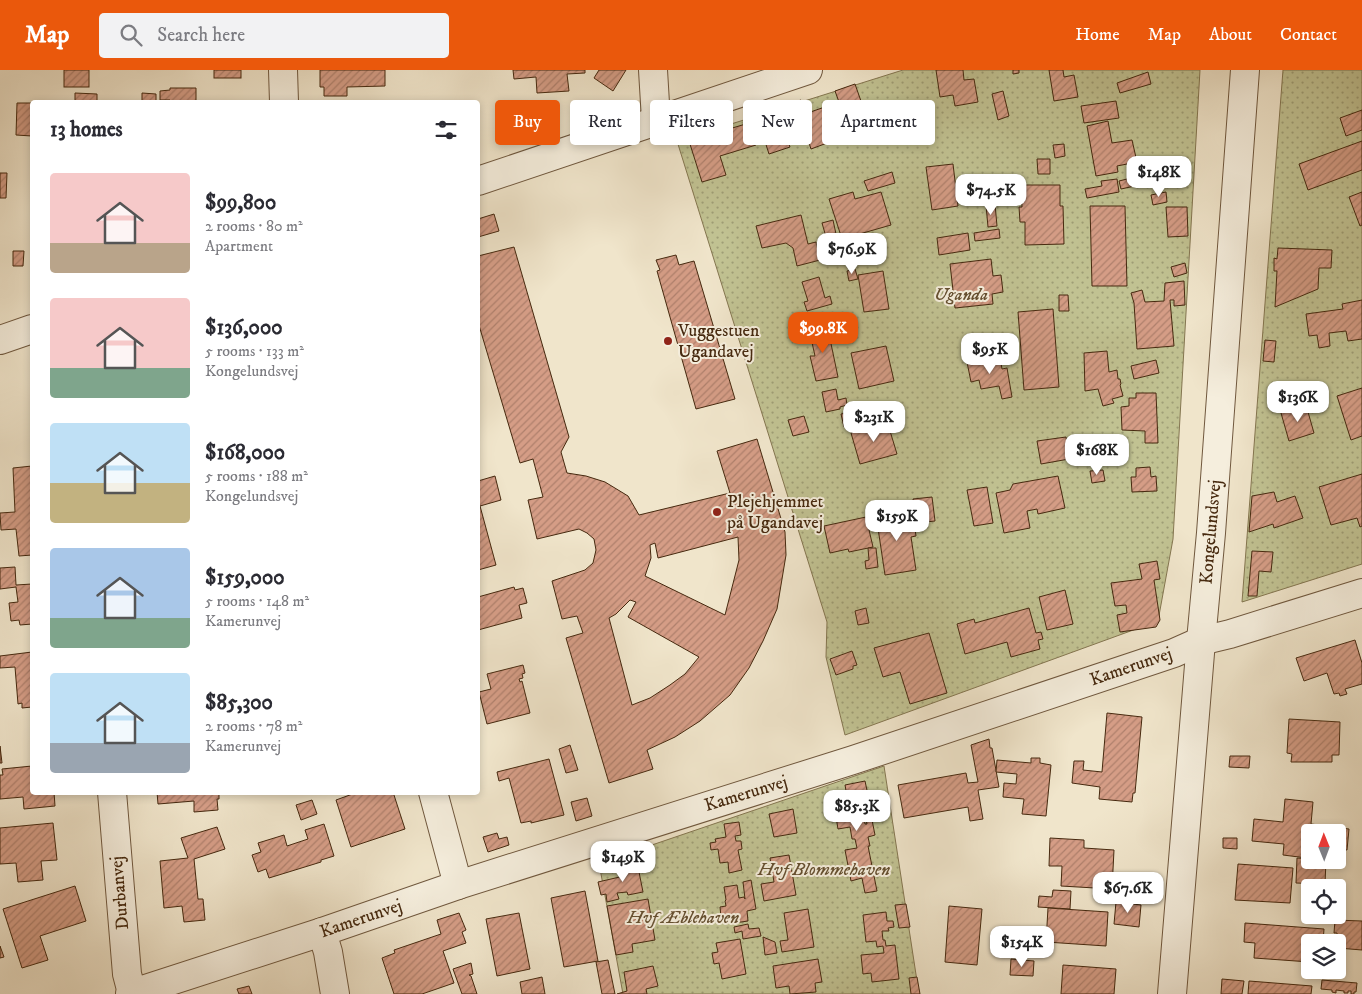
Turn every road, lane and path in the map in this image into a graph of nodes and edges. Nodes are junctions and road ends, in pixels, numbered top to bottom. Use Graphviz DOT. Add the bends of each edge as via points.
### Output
graph roads {
  1 [pos="283,70"];
  2 [pos="653,70"];
  3 [pos="808,70"];
  4 [pos="1245,70"];
  5 [pos="284,100"];
  6 [pos="655,100"];
  7 [pos="717,100"];
  8 [pos="650,122"];
  9 [pos="480,180"];
  10 [pos="30,330"];
  11 [pos="0,340"];
  12 [pos="1362,593"];
  13 [pos="1201,641"];
  14 [pos="112,795"];
  15 [pos="434,795"];
  16 [pos="458,885"];
  17 [pos="322,932"];
  18 [pos="131,994"];
  19 [pos="335,994"];
  20 [pos="1172,994"];
  1 -- 5 [label="street"];
  2 -- 6 [label="street"];
  3 -- 7 [label="street"];
  4 -- 13 [label="street, Kongelundsvej"];
  8 -- 9 [label="street"];
  10 -- 11 [label="street"];
  12 -- 13 [label="street, Kamerunvej"];
  13 -- 16 [label="street, Kamerunvej" via="1174,653 853,760"];
  13 -- 20 [label="street, Kongelundsvej"];
  14 -- 18 [label="street, Durbanvej"];
  15 -- 16 [label="street"];
  16 -- 17 [label="street, Kamerunvej"];
  17 -- 18 [label="street, Kamerunvej"];
  17 -- 19 [label="street"];
}
